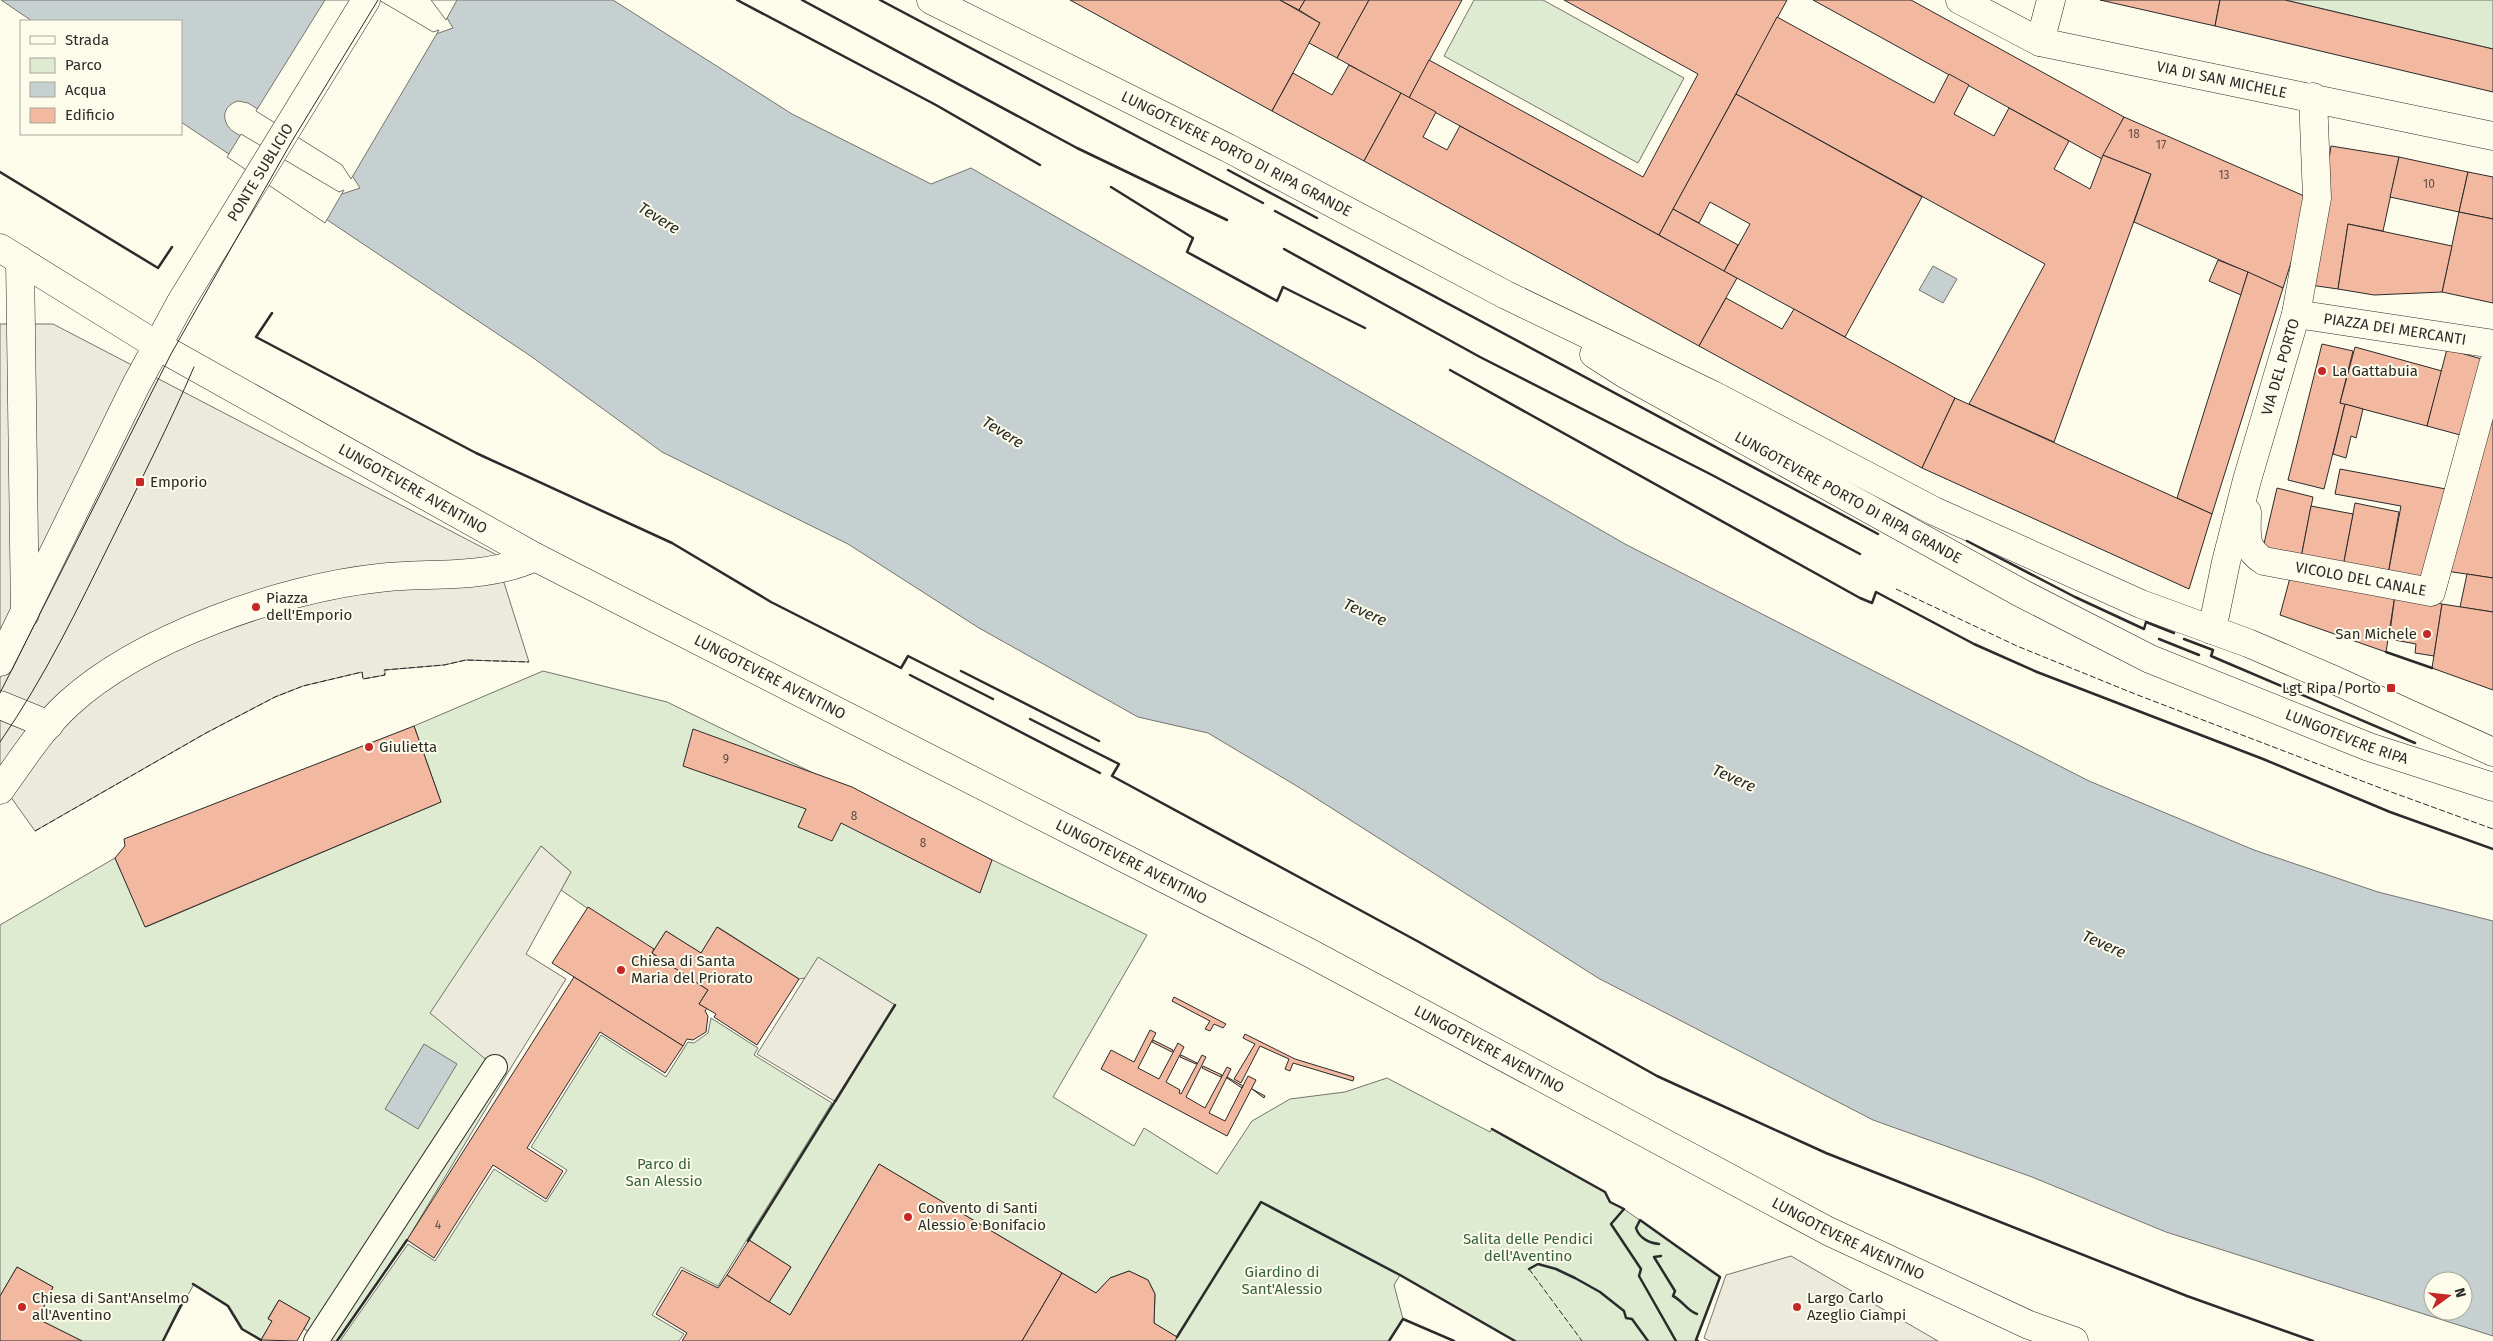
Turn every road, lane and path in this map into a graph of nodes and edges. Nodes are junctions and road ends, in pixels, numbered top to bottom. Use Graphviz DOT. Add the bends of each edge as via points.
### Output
graph roads {
  1 [pos="366,0"];
  2 [pos="931,0"];
  3 [pos="938,0"];
  4 [pos="1960,0"];
  5 [pos="2051,0"];
  6 [pos="965,18"];
  7 [pos="2040,42"];
  8 [pos="2313,97"];
  9 [pos="2493,136"];
  10 [pos="10,254"];
  11 [pos="1506,295"];
  12 [pos="2296,314"];
  13 [pos="165,332"];
  14 [pos="2493,344"];
  15 [pos="2493,365"];
  16 [pos="2247,480"];
  17 [pos="535,557"];
  18 [pos="25,614"];
  19 [pos="2212,630"];
  20 [pos="0,662"];
  21 [pos="2203,680"];
  22 [pos="0,705"];
  23 [pos="49,725"];
  24 [pos="2493,752"];
  25 [pos="2493,787"];
  26 [pos="0,790"];
  27 [pos="495,1067"];
  28 [pos="316,1341"];
  29 [pos="2074,1341"];
  1 -- 13 [label="main road, PONTE SUBLICIO"];
  2 -- 6 [label="main road, LUNGOTEVERE PORTO DI RIPA GRANDE"];
  3 -- 6 [label="main road, LUNGOTEVERE PORTO DI RIPA GRANDE"];
  4 -- 7 [label="main road, VIA DI SAN MICHELE"];
  5 -- 7 [label="main road"];
  6 -- 11 [label="main road, LUNGOTEVERE PORTO DI RIPA GRANDE" via="1228,148"];
  7 -- 8 [label="main road, VIA DI SAN MICHELE"];
  8 -- 9 [label="main road, VIA DI SAN MICHELE"];
  8 -- 12 [label="main road, VIA DEL PORTO" via="2317,198"];
  10 -- 13 [label="main road"];
  10 -- 18 [label="main road"];
  11 -- 19 [label="main road, LUNGOTEVERE PORTO DI RIPA GRANDE" via="1713,395 1934,511 2091,582"];
  11 -- 21 [label="main road, LUNGOTEVERE PORTO DI RIPA GRANDE" via="1566,338 1625,374 2020,593 2150,660"];
  12 -- 14 [label="main road, PIAZZA DEI MERCANTI"];
  12 -- 16 [label="main road, VIA DEL PORTO"];
  13 -- 17 [label="main road, LUNGOTEVERE AVENTINO" via="194,367"];
  13 -- 18 [label="main road"];
  15 -- 16 [label="main road, VICOLO DEL CANALE" via="2432,592 2264,561 2253,554 2248,539"];
  16 -- 19 [label="main road, VIA DEL PORTO"];
  17 -- 23 [label="main road" via="495,571 396,576 350,582 252,607 170,640 116,667 67,705"];
  17 -- 29 [label="main road, LUNGOTEVERE AVENTINO" via="1317,956 1828,1230 2029,1325"];
  18 -- 20 [label="main road"];
  19 -- 24 [label="main road"];
  21 -- 25 [label="main road, LUNGOTEVERE RIPA" via="2369,747"];
  22 -- 23 [label="main road"];
  23 -- 26 [label="main road"];
  27 -- 28 [label="street"];
}
